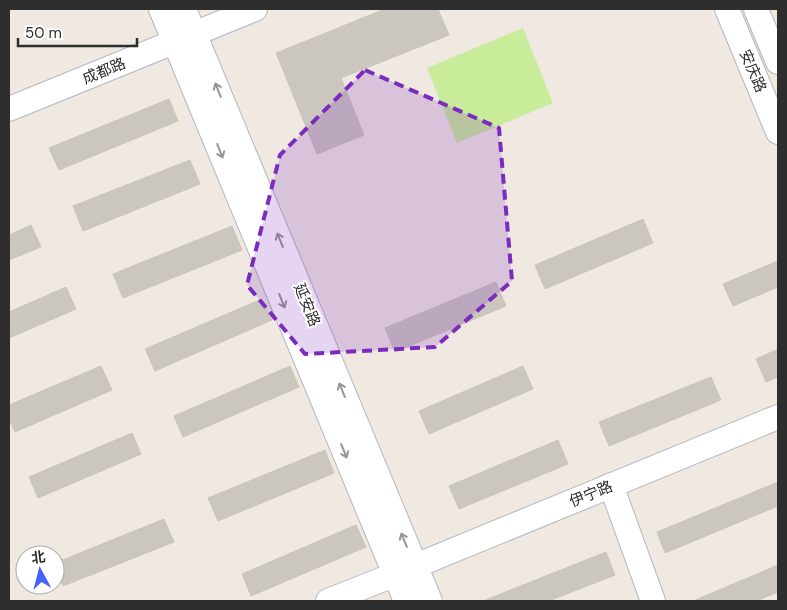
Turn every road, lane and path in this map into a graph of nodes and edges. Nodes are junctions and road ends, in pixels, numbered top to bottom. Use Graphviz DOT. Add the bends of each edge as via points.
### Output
graph roads {
  1 [pos="161,9"];
  2 [pos="184,9"];
  3 [pos="255,9"];
  4 [pos="727,9"];
  5 [pos="756,9"];
  6 [pos="185,38"];
  7 [pos="778,62"];
  8 [pos="9,109"];
  9 [pos="778,132"];
  10 [pos="778,417"];
  11 [pos="611,485"];
  12 [pos="401,571"];
  13 [pos="328,601"];
  14 [pos="406,601"];
  15 [pos="430,601"];
  16 [pos="653,601"];
  1 -- 6 [label="street, 延安路"];
  2 -- 6 [label="street, 延安路"];
  3 -- 6 [label="street, 成都路"];
  4 -- 9 [label="street, 安庆路"];
  5 -- 7 [label="street, 安庆路"];
  6 -- 8 [label="street, 成都路"];
  12 -- 6 [label="street, 延安路, one-way"];
  6 -- 14 [label="street, 延安路, one-way"];
  10 -- 11 [label="street, 伊宁路"];
  11 -- 12 [label="street, 伊宁路"];
  11 -- 16 [label="street"];
  12 -- 13 [label="street, 伊宁路"];
  12 -- 15 [label="street, 延安路"];
}
